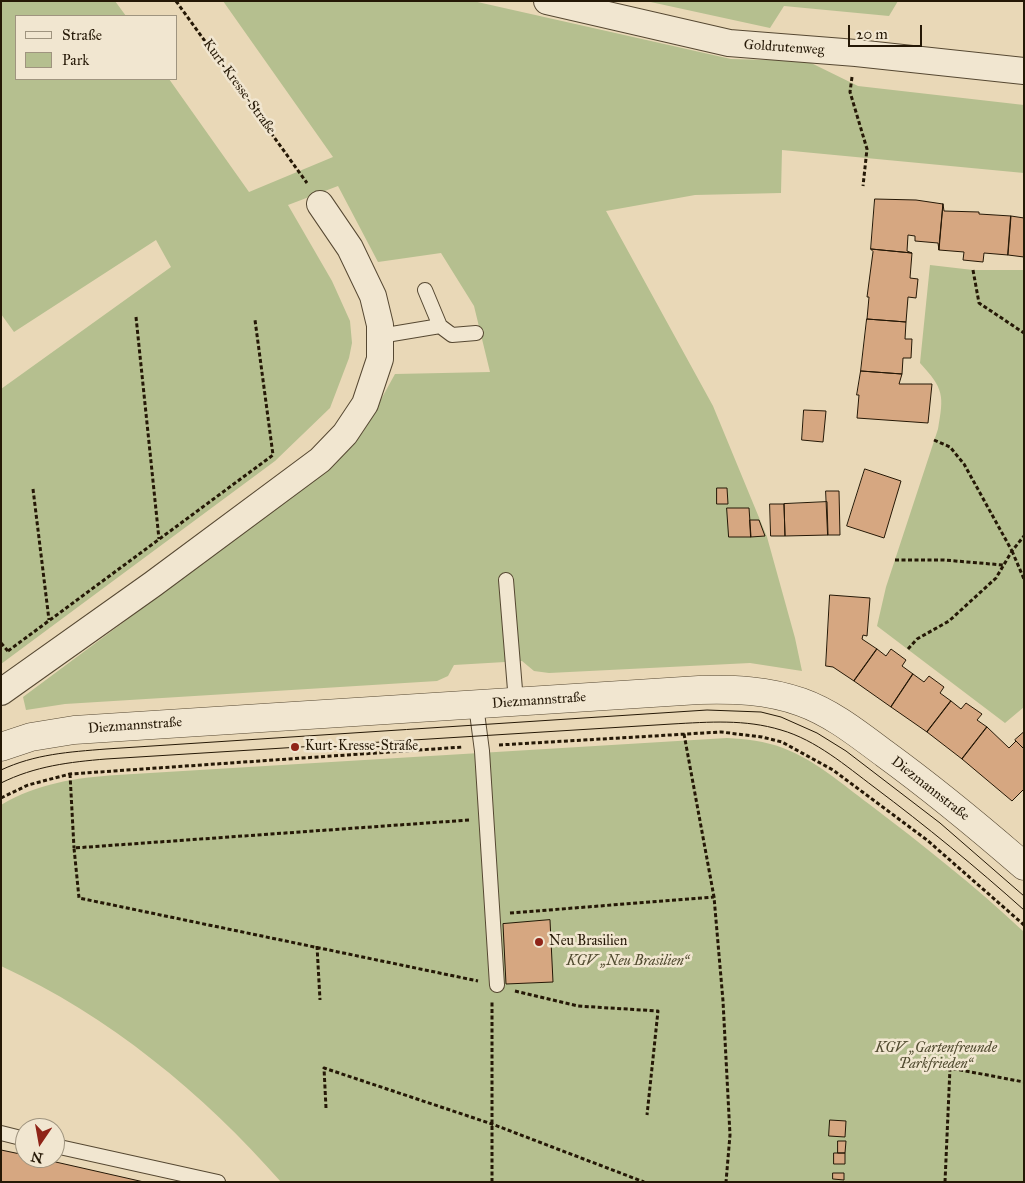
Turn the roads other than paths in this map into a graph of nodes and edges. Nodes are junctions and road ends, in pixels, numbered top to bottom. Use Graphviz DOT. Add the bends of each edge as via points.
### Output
graph roads {
  1 [pos="547,1"];
  2 [pos="1024,71"];
  3 [pos="320,204"];
  4 [pos="425,290"];
  5 [pos="440,326"];
  6 [pos="476,333"];
  7 [pos="380,336"];
  8 [pos="506,580"];
  9 [pos="1,692"];
  10 [pos="516,702"];
  11 [pos="476,705"];
  12 [pos="1,747"];
  13 [pos="1024,866"];
  14 [pos="497,985"];
  15 [pos="1,1133"];
  16 [pos="15,1136"];
  17 [pos="65,1148"];
  18 [pos="218,1182"];
  1 -- 2 [label="street, Goldrutenweg" via="729,44 856,53"];
  3 -- 7 [label="street" via="350,248 373,296"];
  4 -- 5 [label="lane"];
  5 -- 6 [label="lane" via="452,336"];
  5 -- 7 [label="lane"];
  7 -- 9 [label="street" via="380,359 365,404 345,434 320,460"];
  8 -- 10 [label="lane"];
  10 -- 11 [label="street, Diezmannstraße"];
  10 -- 13 [label="street, Diezmannstraße" via="734,689 761,691 801,702 844,724 972,821"];
  11 -- 12 [label="street, Diezmannstraße" via="74,730 31,737"];
  11 -- 14 [label="lane"];
  15 -- 16 [label="lane"];
  17 -- 18 [label="lane"];
}
